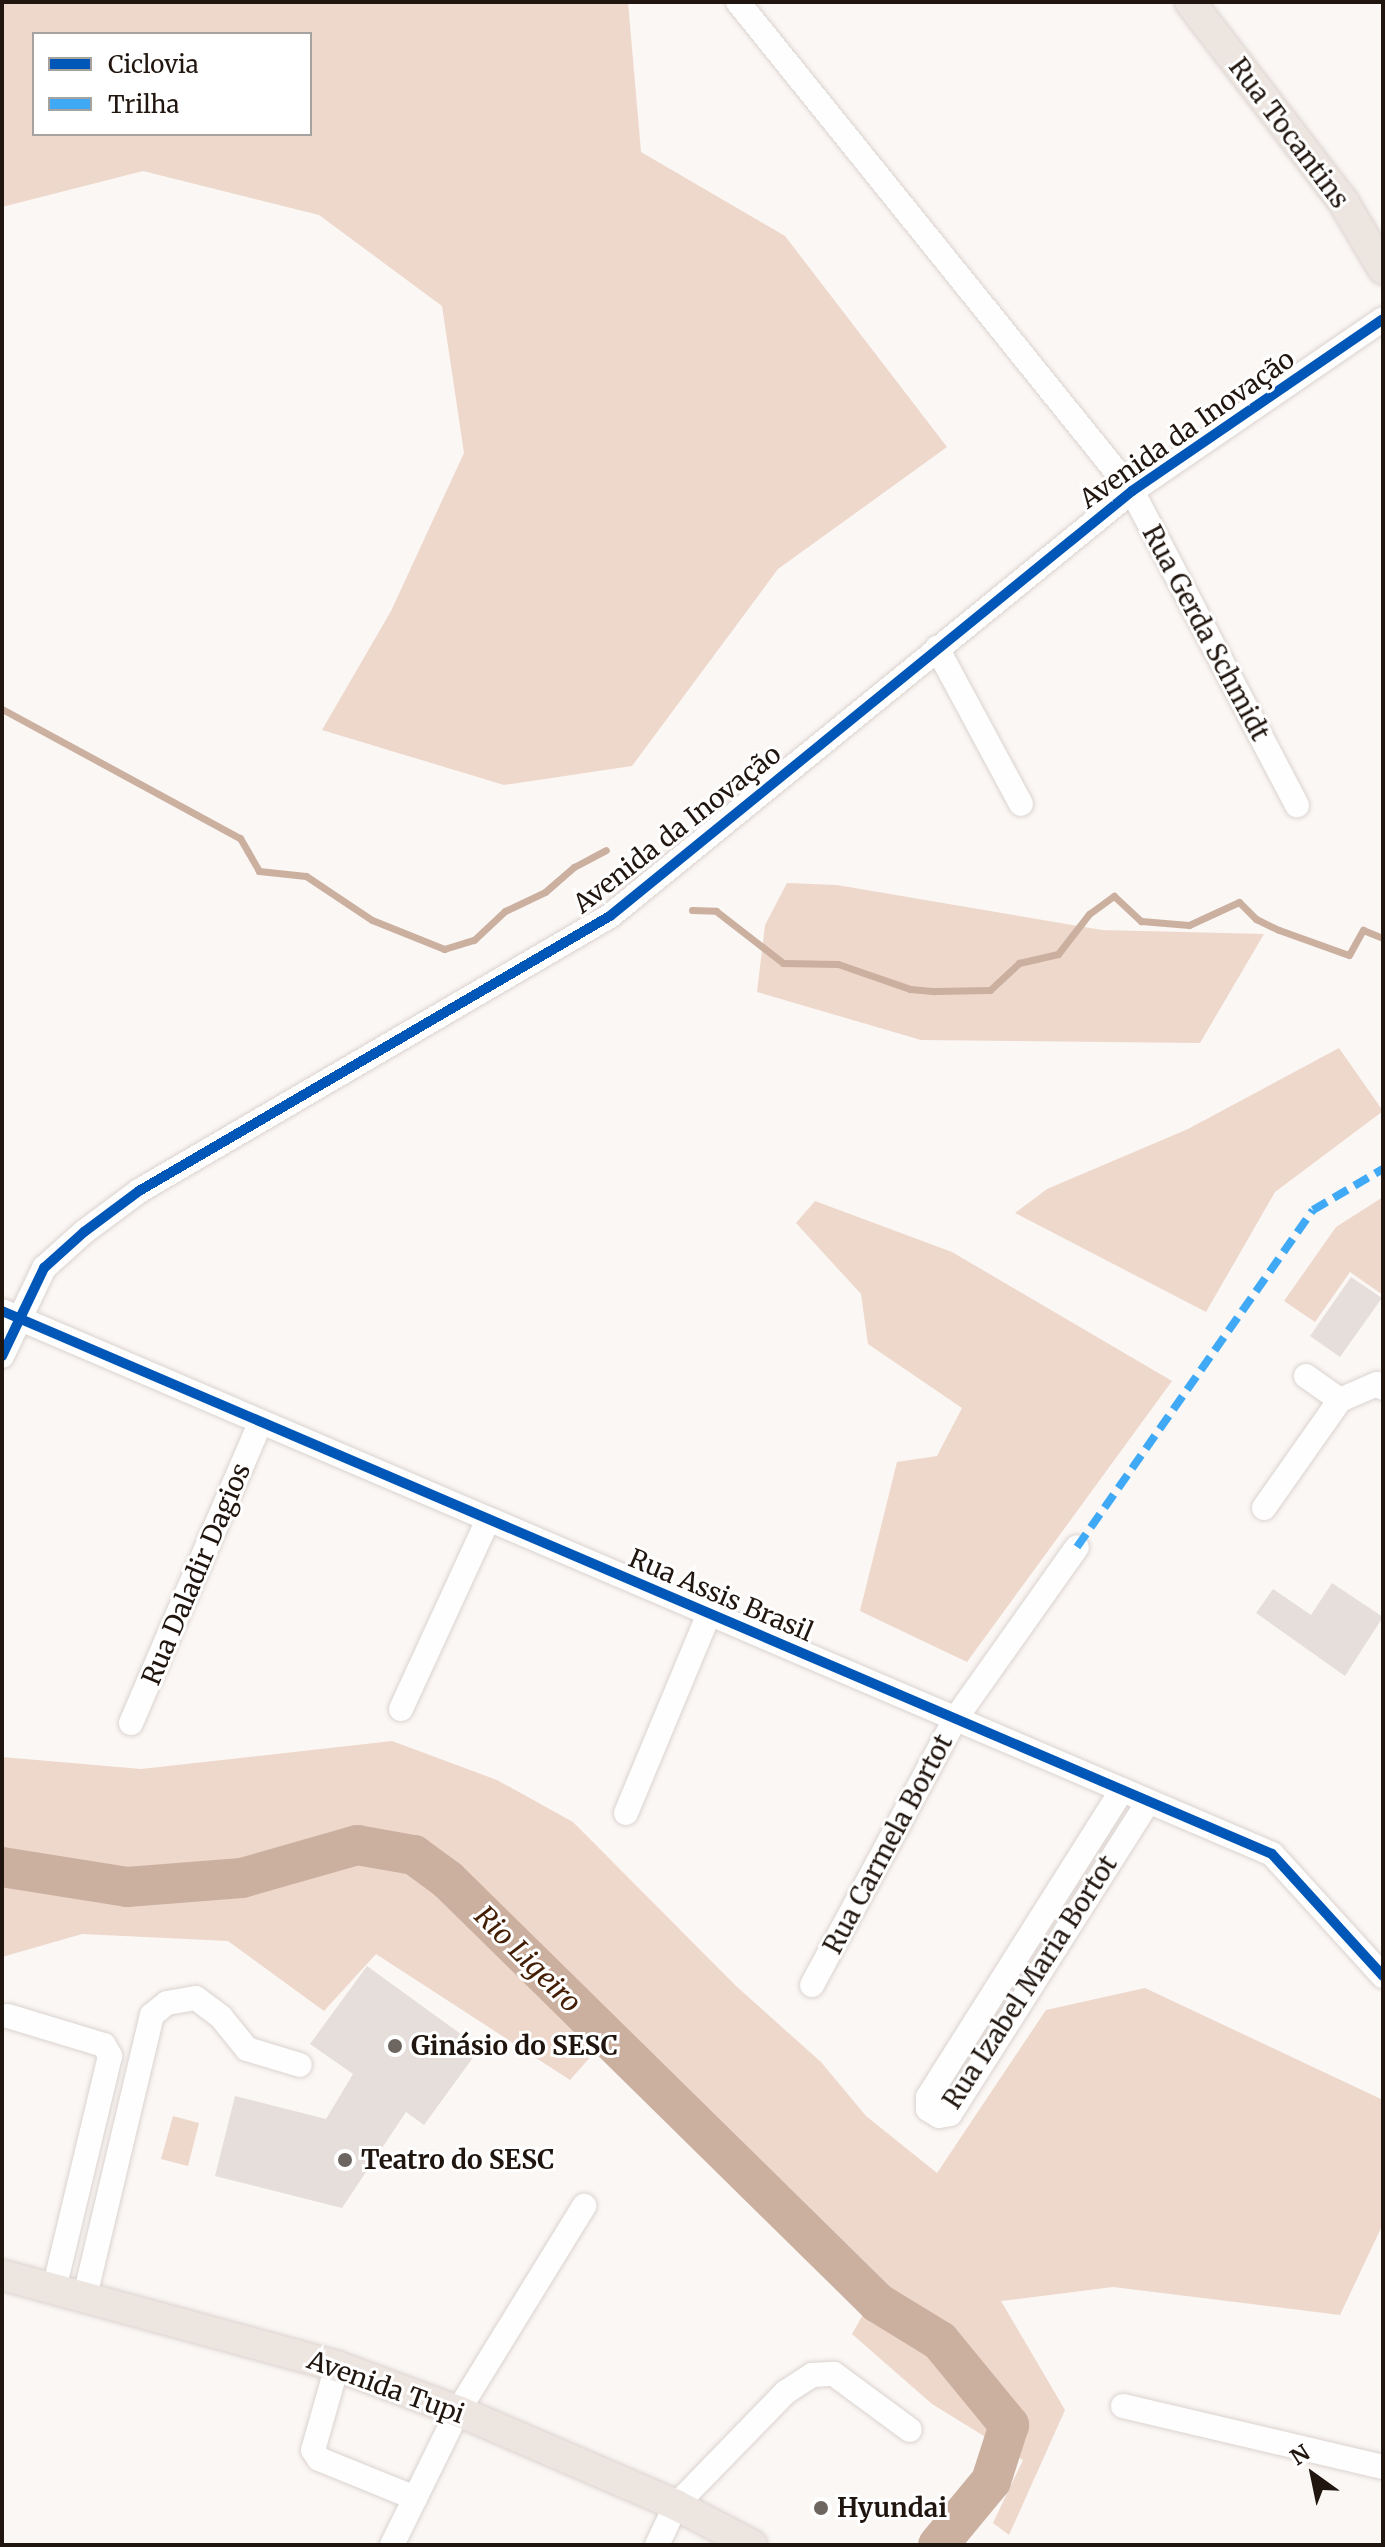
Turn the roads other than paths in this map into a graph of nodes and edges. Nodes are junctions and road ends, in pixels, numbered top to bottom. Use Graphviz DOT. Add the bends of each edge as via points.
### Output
graph roads {
  1 [pos="738,2"];
  2 [pos="1190,2"];
  3 [pos="1383,269"];
  4 [pos="1383,319"];
  5 [pos="1132,491"];
  6 [pos="937,648"];
  7 [pos="1021,804"];
  8 [pos="1297,805"];
  9 [pos="11,1315"];
  10 [pos="2,1356"];
  11 [pos="1306,1376"];
  12 [pos="1383,1388"];
  13 [pos="1340,1400"];
  14 [pos="260,1424"];
  15 [pos="1264,1508"];
  16 [pos="488,1520"];
  17 [pos="1077,1547"];
  18 [pos="709,1614"];
  19 [pos="401,1709"];
  20 [pos="956,1718"];
  21 [pos="131,1723"];
  22 [pos="1122,1790"];
  23 [pos="1148,1802"];
  24 [pos="626,1813"];
  25 [pos="1383,1976"];
  26 [pos="812,1985"];
  27 [pos="8,2016"];
  28 [pos="300,2065"];
  29 [pos="584,2206"];
  30 [pos="2,2275"];
  31 [pos="54,2289"];
  32 [pos="85,2296"];
  33 [pos="337,2366"];
  34 [pos="1123,2406"];
  35 [pos="458,2411"];
  36 [pos="910,2430"];
  37 [pos="1383,2467"];
  38 [pos="415,2498"];
  39 [pos="676,2505"];
  40 [pos="392,2545"];
  41 [pos="657,2545"];
  42 [pos="752,2545"];
  1 -- 5 [label="street, Rua Gerda Schmidt"];
  2 -- 3 [label="main road, Rua Tocantins" via="1344,203"];
  4 -- 5 [label="street, Avenida da Inovação"];
  5 -- 6 [label="street, Avenida da Inovação"];
  5 -- 8 [label="street, Rua Gerda Schmidt"];
  6 -- 7 [label="street"];
  6 -- 9 [label="street, Avenida da Inovação" via="610,916 139,1191 44,1268"];
  9 -- 10 [label="street, Avenida da Inovação"];
  9 -- 14 [label="street, Rua Assis Brasil"];
  11 -- 13 [label="street"];
  12 -- 13 [label="street" via="1377,1384"];
  13 -- 15 [label="street"];
  14 -- 16 [label="street, Rua Assis Brasil"];
  14 -- 21 [label="street, Rua Daladir Dagios"];
  16 -- 18 [label="street, Rua Assis Brasil"];
  16 -- 19 [label="street"];
  17 -- 20 [label="street, Rua Carmela Bortot"];
  18 -- 20 [label="street, Rua Assis Brasil"];
  18 -- 24 [label="street"];
  20 -- 22 [label="street, Rua Assis Brasil"];
  20 -- 26 [label="street, Rua Carmela Bortot"];
  22 -- 23 [label="street, Rua Assis Brasil"];
  22 -- 23 [label="street, Rua Izabel Maria Bortot" via="928,2097 928,2109 939,2116 950,2114"];
  23 -- 25 [label="street, Rua Assis Brasil" via="1272,1854"];
  27 -- 31 [label="street" via="104,2045 110,2056"];
  28 -- 32 [label="street" via="247,2049 221,2017 196,1998 167,2003 152,2015"];
  29 -- 35 [label="street"];
  30 -- 31 [label="main road, Avenida Tupi"];
  31 -- 32 [label="main road, Avenida Tupi"];
  32 -- 33 [label="main road, Avenida Tupi"];
  33 -- 35 [label="main road, Avenida Tupi"];
  33 -- 38 [label="street" via="313,2450 319,2459"];
  34 -- 37 [label="street"];
  35 -- 38 [label="street"];
  35 -- 39 [label="main road, Avenida Tupi"];
  36 -- 39 [label="street" via="834,2374 812,2375 786,2392"];
  38 -- 40 [label="street"];
  39 -- 41 [label="street"];
  39 -- 42 [label="main road, Avenida Tupi"];
}
